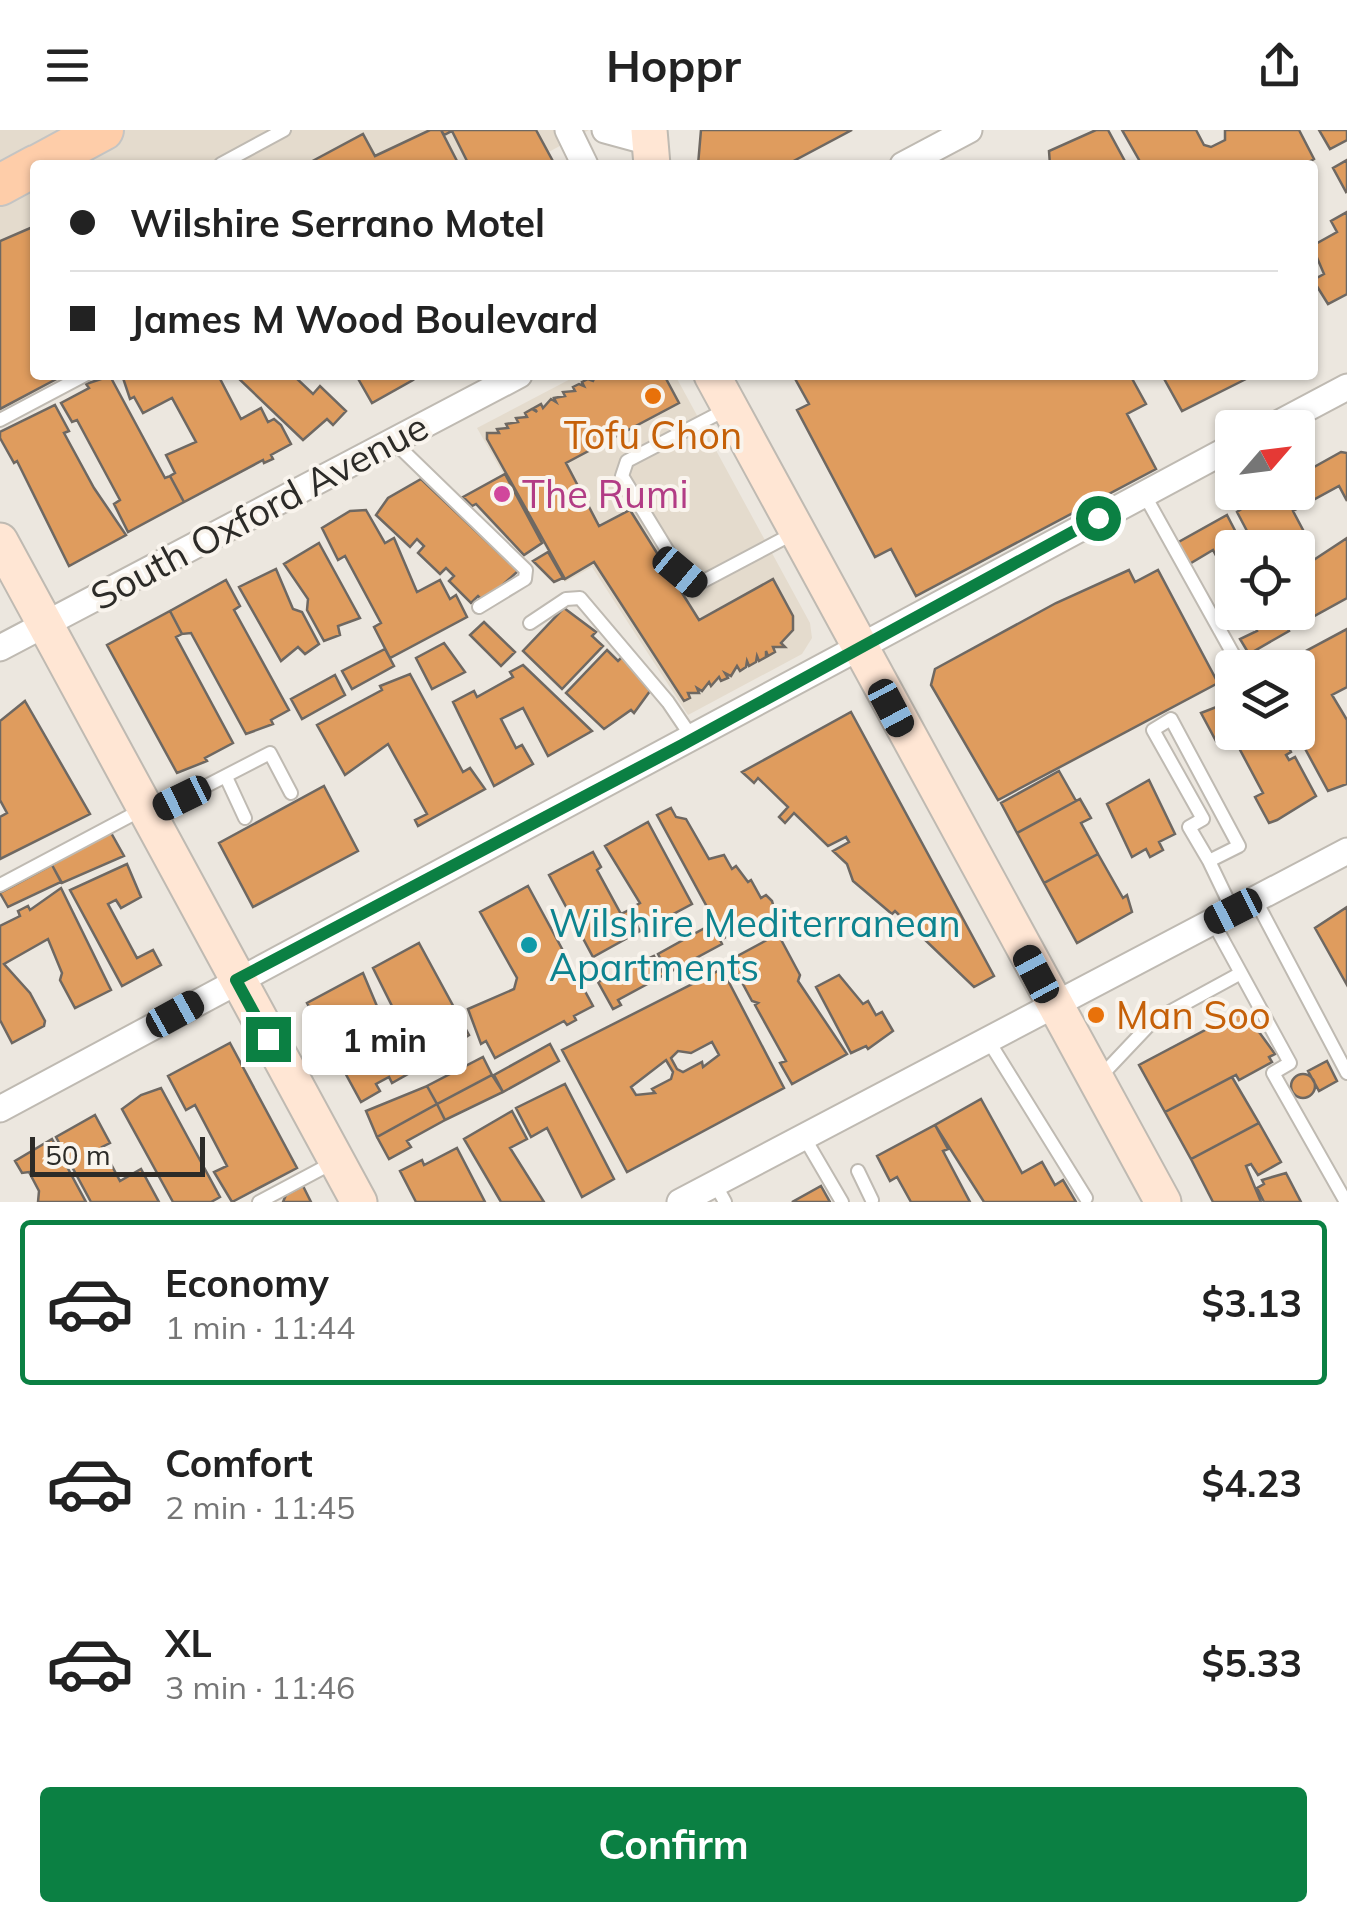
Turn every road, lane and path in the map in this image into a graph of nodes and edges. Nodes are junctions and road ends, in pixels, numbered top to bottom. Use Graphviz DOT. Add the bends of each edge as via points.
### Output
graph roads {
  1 [pos="103,130"];
  2 [pos="284,130"];
  3 [pos="568,130"];
  4 [pos="606,130"];
  5 [pos="968,130"];
  6 [pos="650,146"];
  7 [pos="52,160"];
  8 [pos="228,160"];
  9 [pos="583,160"];
  10 [pos="912,160"];
  11 [pos="30,171"];
  12 [pos="0,185"];
  13 [pos="76,380"];
  14 [pos="502,380"];
  15 [pos="715,380"];
  16 [pos="1347,386"];
  17 [pos="729,408"];
  18 [pos="1303,410"];
  19 [pos="0,420"];
  20 [pos="393,441"];
  21 [pos="1215,456"];
  22 [pos="1144,494"];
  23 [pos="796,532"];
  24 [pos="0,541"];
  25 [pos="479,607"];
  26 [pos="45,623"];
  27 [pos="530,623"];
  28 [pos="858,646"];
  29 [pos="0,648"];
  30 [pos="1231,650"];
  31 [pos="693,739"];
  32 [pos="226,777"];
  33 [pos="292,793"];
  34 [pos="146,812"];
  35 [pos="246,818"];
  36 [pos="1347,851"];
  37 [pos="1209,861"];
  38 [pos="0,885"];
  39 [pos="1234,911"];
  40 [pos="1241,973"];
  41 [pos="236,980"];
  42 [pos="1052,1006"];
  43 [pos="988,1040"];
  44 [pos="1347,1073"];
  45 [pos="1095,1082"];
  46 [pos="0,1110"];
  47 [pos="804,1137"];
  48 [pos="336,1162"];
  49 [pos="858,1170"];
  50 [pos="720,1193"];
  51 [pos="1086,1198"];
  52 [pos="871,1201"];
  53 [pos="260,1202"];
  54 [pos="359,1202"];
  55 [pos="680,1202"];
  56 [pos="842,1202"];
  57 [pos="1163,1202"];
  58 [pos="1346,1202"];
  1 -- 7 [label="main road"];
  2 -- 8 [label="lane"];
  3 -- 9 [label="street"];
  4 -- 6 [label="street"];
  5 -- 10 [label="street"];
  11 -- 12 [label="main road"];
  13 -- 19 [label="lane"];
  14 -- 20 [label="street, South Oxford Avenue"];
  15 -- 17 [label="main road"];
  16 -- 18 [label="street"];
  17 -- 23 [label="main road"];
  17 -- 23 [label="lane" via="627,461 622,476 680,572 696,585"];
  20 -- 25 [label="lane" via="526,570 525,579"];
  20 -- 26 [label="street, South Oxford Avenue"];
  21 -- 22 [label="street"];
  22 -- 28 [label="street"];
  22 -- 30 [label="lane"];
  23 -- 28 [label="main road"];
  24 -- 26 [label="main road"];
  26 -- 29 [label="street, South Oxford Avenue"];
  26 -- 34 [label="main road"];
  27 -- 31 [label="lane" via="566,599 580,598"];
  28 -- 31 [label="street"];
  28 -- 42 [label="main road"];
  31 -- 41 [label="street"];
  32 -- 33 [label="lane" via="270,753"];
  32 -- 34 [label="lane"];
  32 -- 35 [label="lane"];
  34 -- 38 [label="lane"];
  34 -- 41 [label="main road"];
  36 -- 39 [label="street"];
  37 -- 37 [label="lane" via="1238,846 1172,719 1153,730 1203,819 1190,827"];
  37 -- 39 [label="lane"];
  39 -- 40 [label="lane"];
  39 -- 42 [label="street"];
  39 -- 44 [label="lane"];
  40 -- 45 [label="lane" via="1153,1021"];
  40 -- 58 [label="lane" via="1290,1063 1273,1073"];
  41 -- 46 [label="street"];
  41 -- 48 [label="main road"];
  42 -- 43 [label="street"];
  42 -- 45 [label="main road"];
  43 -- 47 [label="street"];
  43 -- 51 [label="lane"];
  45 -- 57 [label="main road"];
  47 -- 50 [label="street"];
  47 -- 56 [label="lane"];
  48 -- 53 [label="lane"];
  48 -- 54 [label="main road"];
  49 -- 52 [label="lane"];
  50 -- 55 [label="street"];
}
